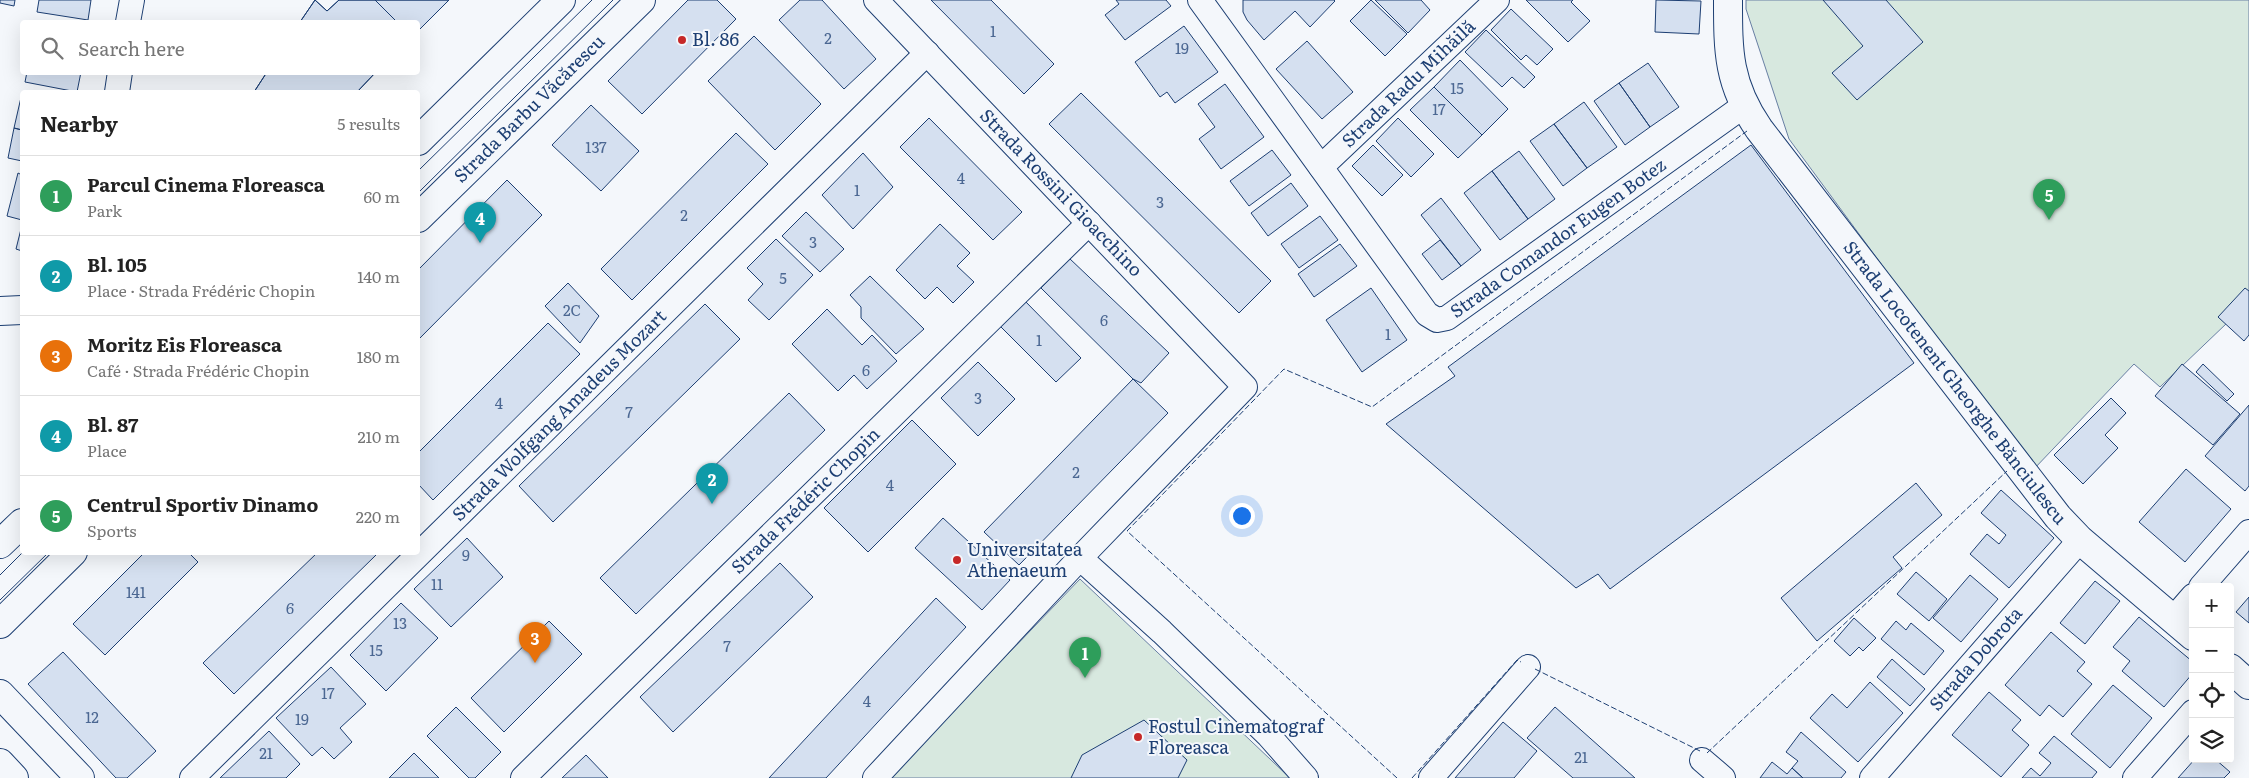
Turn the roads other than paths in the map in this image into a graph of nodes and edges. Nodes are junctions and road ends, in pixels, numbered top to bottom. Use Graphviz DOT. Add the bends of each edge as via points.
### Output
graph roads {
  1 [pos="132,0"];
  2 [pos="561,0"];
  3 [pos="641,0"];
  4 [pos="876,0"];
  5 [pos="1497,0"];
  6 [pos="1728,0"];
  7 [pos="1206,2"];
  8 [pos="128,20"];
  9 [pos="927,53"];
  10 [pos="120,75"];
  11 [pos="117,90"];
  12 [pos="1744,105"];
  13 [pos="420,139"];
  14 [pos="1321,168"];
  15 [pos="420,216"];
  16 [pos="1089,224"];
  17 [pos="20,310"];
  18 [pos="0,311"];
  19 [pos="20,525"];
  20 [pos="2249,532"];
  21 [pos="2080,540"];
  22 [pos="0,544"];
  23 [pos="420,553"];
  24 [pos="70,555"];
  25 [pos="418,555"];
  26 [pos="1080,558"];
  27 [pos="2204,583"];
  28 [pos="2189,609"];
  29 [pos="0,624"];
  30 [pos="2183,628"];
  31 [pos="1528,667"];
  32 [pos="2234,672"];
  33 [pos="2249,685"];
  34 [pos="0,694"];
  35 [pos="2189,717"];
  36 [pos="1702,760"];
  37 [pos="0,763"];
  38 [pos="14,778"];
  39 [pos="80,778"];
  40 [pos="192,778"];
  41 [pos="522,778"];
  42 [pos="875,778"];
  43 [pos="1306,778"];
  44 [pos="1431,778"];
  45 [pos="1723,778"];
  46 [pos="1872,778"];
  47 [pos="2135,778"];
  1 -- 8 [label="street"];
  2 -- 13 [label="street"];
  3 -- 15 [label="street, Strada Barbu Văcărescu"];
  4 -- 9 [label="street, Strada Rossini Gioacchino"];
  5 -- 14 [label="street, Strada Radu Mihăilă"];
  6 -- 12 [label="street" via="1730,66"];
  7 -- 14 [label="street, Strada Comandor Eugen Botez"];
  9 -- 16 [label="street, Strada Rossini Gioacchino"];
  9 -- 23 [label="street, Strada Wolfgang Amadeus Mozart"];
  10 -- 11 [label="street"];
  12 -- 14 [label="street, Strada Comandor Eugen Botez" via="1447,318 1437,320 1427,314"];
  12 -- 21 [label="street, Strada Locotenent Gheorghe Bănciulescu" via="1962,396"];
  16 -- 26 [label="street, Strada Rossini Gioacchino" via="1245,387"];
  16 -- 41 [label="street, Strada Frédéric Chopin"];
  17 -- 18 [label="street"];
  19 -- 22 [label="street"];
  20 -- 27 [label="street"];
  21 -- 30 [label="street, Strada Locotenent Gheorghe Bănciulescu"];
  21 -- 46 [label="street, Strada Dobrota"];
  24 -- 29 [label="street"];
  25 -- 40 [label="street, Strada Wolfgang Amadeus Mozart"];
  26 -- 42 [label="street"];
  26 -- 43 [label="street" via="1269,736"];
  28 -- 30 [label="street"];
  31 -- 44 [label="street"];
  32 -- 33 [label="street"];
  34 -- 39 [label="street"];
  35 -- 47 [label="street"];
  36 -- 45 [label="street"];
  37 -- 38 [label="street"];
}
